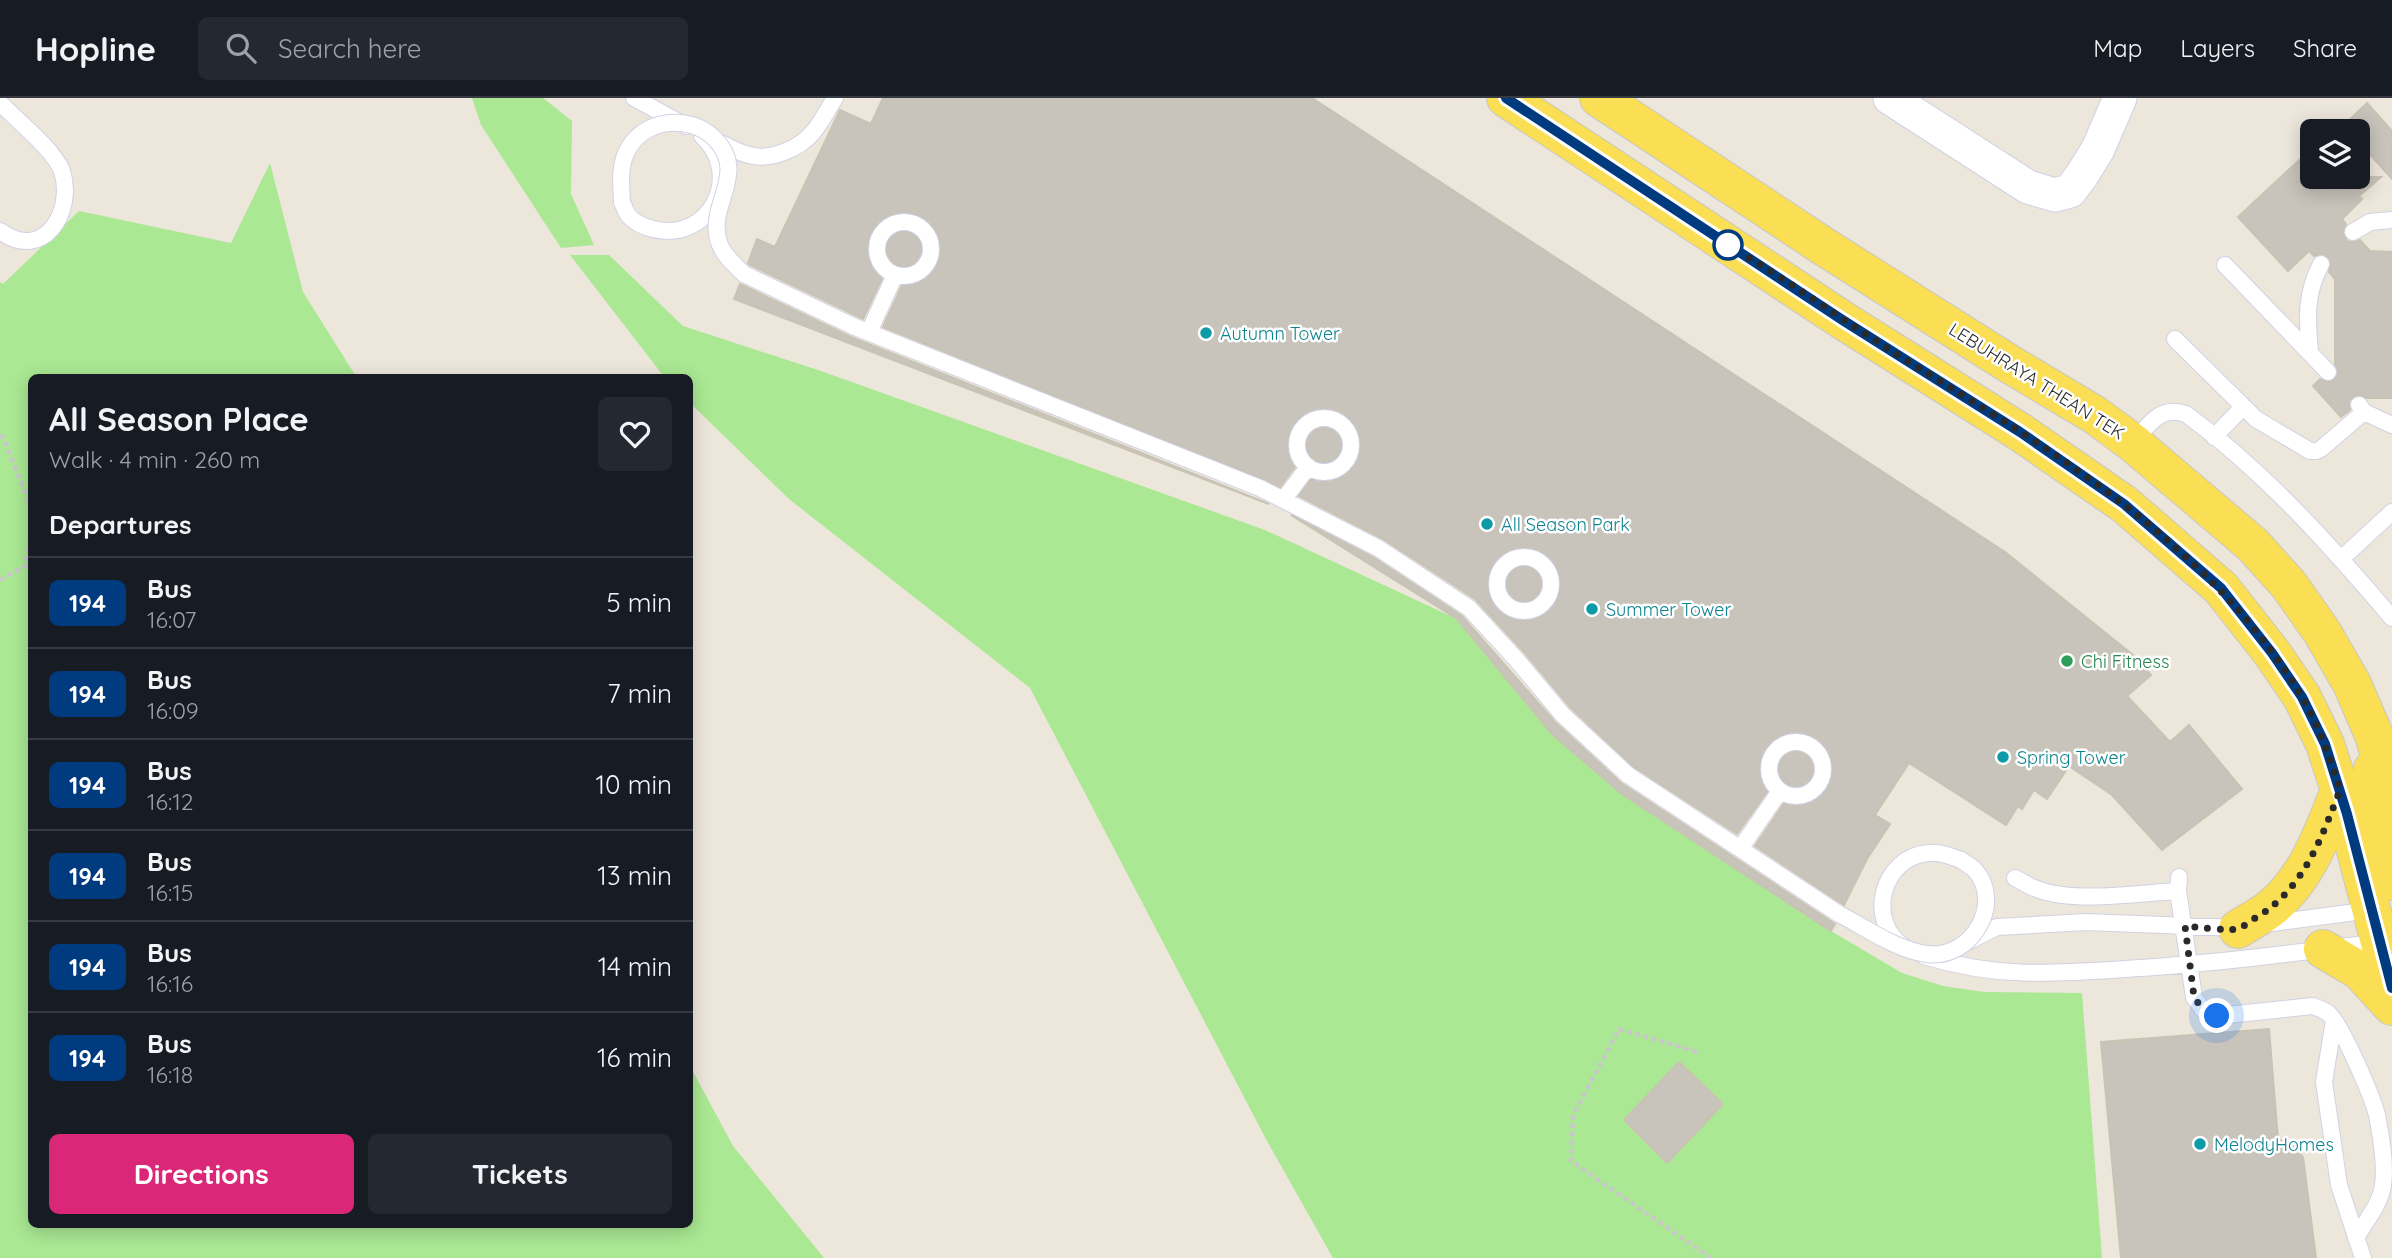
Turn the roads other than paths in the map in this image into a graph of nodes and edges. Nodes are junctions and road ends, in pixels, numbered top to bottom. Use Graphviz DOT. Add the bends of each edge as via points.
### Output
graph roads {
  1 [pos="634,98"];
  2 [pos="835,98"];
  3 [pos="1506,98"];
  4 [pos="1599,98"];
  5 [pos="1890,98"];
  6 [pos="2120,98"];
  7 [pos="0,103"];
  8 [pos="697,131"];
  9 [pos="2392,220"];
  10 [pos="0,231"];
  11 [pos="2353,232"];
  12 [pos="2321,264"];
  13 [pos="2225,265"];
  14 [pos="895,275"];
  15 [pos="870,332"];
  16 [pos="2175,339"];
  17 [pos="2310,352"];
  18 [pos="2328,372"];
  19 [pos="2243,407"];
  20 [pos="2392,425"];
  21 [pos="2214,437"];
  22 [pos="2133,443"];
  23 [pos="1308,467"];
  24 [pos="1284,499"];
  25 [pos="2389,521"];
  26 [pos="2341,559"];
  27 [pos="1504,602"];
  28 [pos="2392,618"];
  29 [pos="1485,626"];
  30 [pos="2374,735"];
  31 [pos="2340,790"];
  32 [pos="1780,791"];
  33 [pos="2392,797"];
  34 [pos="1740,849"];
  35 [pos="2015,878"];
  36 [pos="2387,916"];
  37 [pos="2185,926"];
  38 [pos="2238,929"];
  39 [pos="2323,949"];
  40 [pos="1936,960"];
  41 [pos="2191,965"];
  42 [pos="2392,988"];
  43 [pos="2392,1006"];
  44 [pos="2334,1020"];
  45 [pos="2356,1238"];
  46 [pos="2363,1258"];
  1 -- 8 [label="lane"];
  2 -- 8 [label="lane" via="813,133 797,145 765,157 748,155"];
  3 -- 31 [label="main road" via="2124,504 2221,588 2272,653 2302,697 2325,744"];
  4 -- 22 [label="main road, LEBUHRAYA THEAN TEK"];
  5 -- 6 [label="street" via="2028,187 2055,195 2070,191 2082,175"];
  7 -- 10 [label="lane" via="55,159 65,187 59,220 48,233 36,241 22,242"];
  8 -- 15 [label="lane, bridge" via="718,158 722,175 712,208 682,230 645,227 630,217 622,202 622,164 640,135 655,125 672,122 705,129 726,156 727,190 716,223 720,244 730,260 744,274"];
  9 -- 11 [label="lane" via="2370,222"];
  12 -- 17 [label="lane" via="2312,282 2306,315"];
  13 -- 17 [label="lane"];
  14 -- 15 [label="lane"];
  15 -- 24 [label="lane"];
  16 -- 19 [label="lane"];
  17 -- 18 [label="lane"];
  19 -- 20 [label="lane" via="2310,451 2322,447 2361,408"];
  19 -- 21 [label="lane"];
  21 -- 22 [label="lane" via="2186,414 2171,411 2154,419"];
  21 -- 26 [label="lane" via="2256,471"];
  22 -- 30 [label="main road, LEBUHRAYA THEAN TEK" via="2253,545 2288,585 2352,684"];
  23 -- 24 [label="lane"];
  24 -- 29 [label="lane" via="1378,548 1469,608"];
  25 -- 26 [label="lane"];
  26 -- 28 [label="lane"];
  27 -- 29 [label="lane"];
  29 -- 34 [label="lane" via="1562,714 1628,775"];
  30 -- 33 [label="main road, LEBUHRAYA THEAN TEK"];
  30 -- 36 [label="main road" via="2371,797"];
  31 -- 36 [label="main road"];
  31 -- 38 [label="main road" via="2303,873 2270,908"];
  32 -- 34 [label="lane"];
  34 -- 40 [label="lane, bridge" via="1839,914 1900,945 1928,954 1961,947 1975,936 1983,920 1983,885 1975,870 1961,860 1927,853 1896,869 1886,884 1883,916 1889,931 1899,943 1912,952"];
  35 -- 37 [label="lane" via="2040,891 2091,896 2179,884"];
  36 -- 38 [label="lane"];
  36 -- 39 [label="lane"];
  36 -- 42 [label="main road"];
  37 -- 38 [label="lane"];
  37 -- 40 [label="lane" via="2086,922 1997,927"];
  37 -- 41 [label="lane"];
  39 -- 41 [label="lane"];
  39 -- 43 [label="main road" via="2360,971"];
  40 -- 41 [label="lane" via="2035,974"];
  41 -- 44 [label="lane" via="2194,997 2209,1013 2217,1016 2313,1006"];
  44 -- 45 [label="lane" via="2324,1082 2339,1185"];
  44 -- 45 [label="lane" via="2357,1064 2380,1136 2383,1186"];
  45 -- 46 [label="lane"];
}
